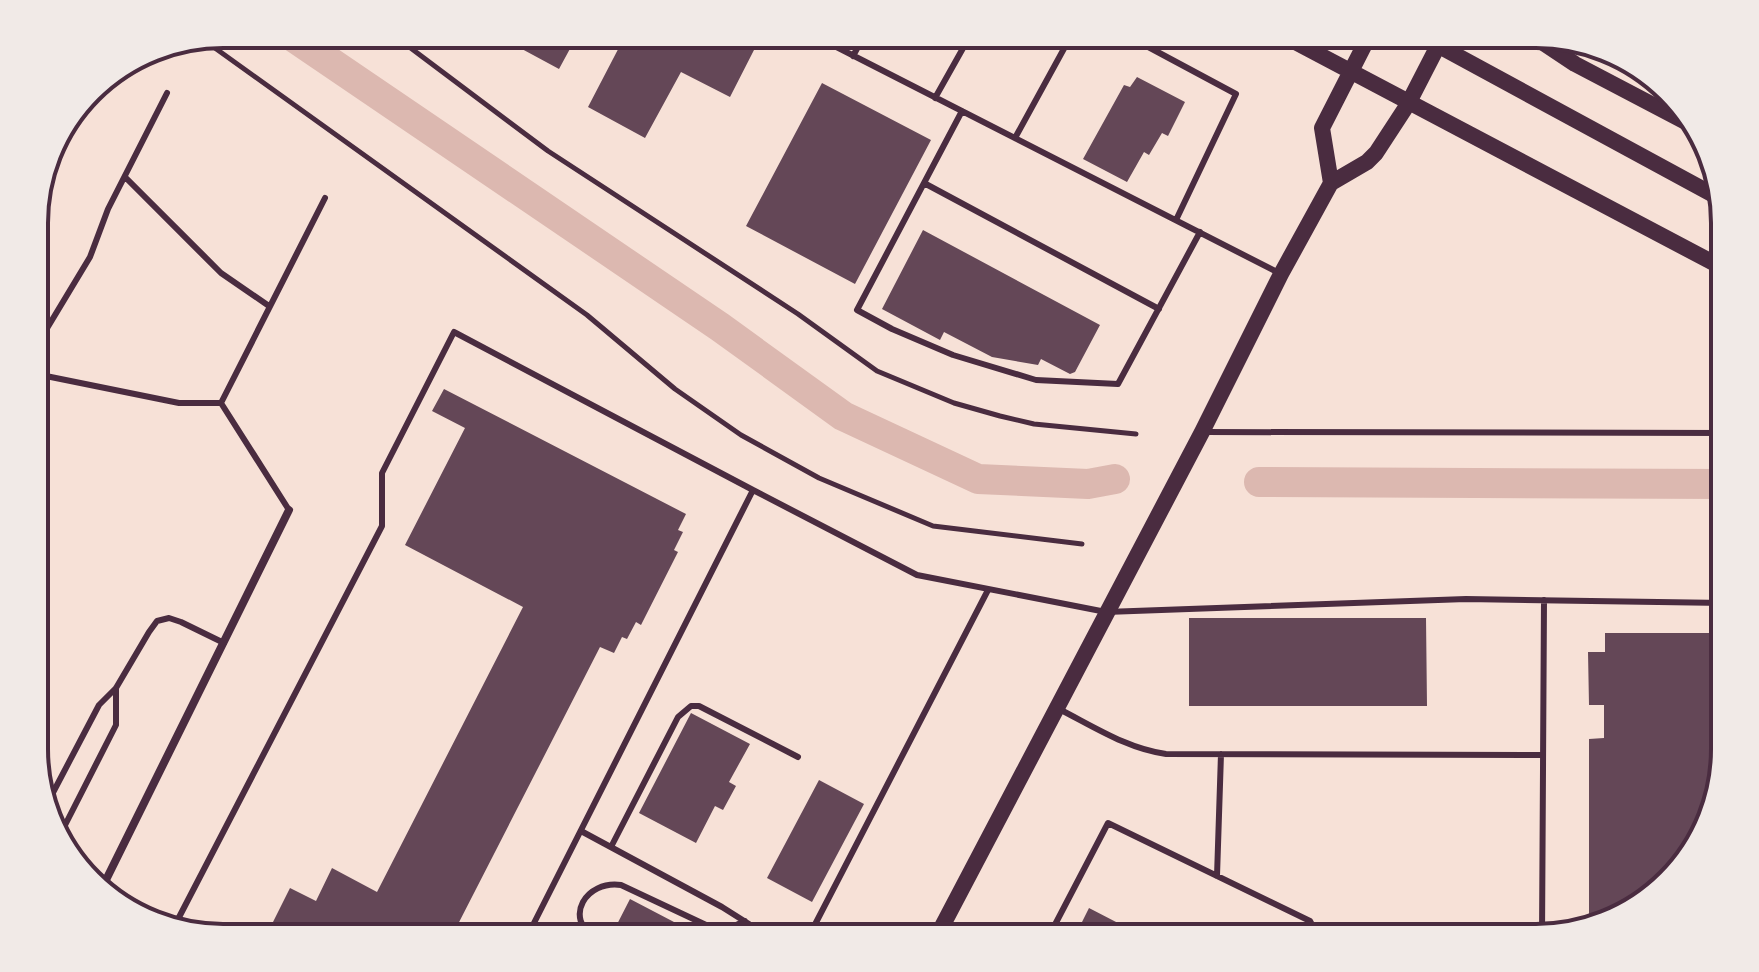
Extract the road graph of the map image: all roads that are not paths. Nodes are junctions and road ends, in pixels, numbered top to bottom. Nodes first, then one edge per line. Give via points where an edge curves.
1 (838, 48) edge
2 (857, 48) edge
3 (963, 48) edge
4 (1064, 48) edge
5 (1150, 48) edge
6 (1306, 48) edge
7 (1363, 48) edge
8 (1437, 48) edge
9 (1455, 48) edge
10 (1552, 49) edge
11 (853, 56) junction
12 (1351, 72) junction
13 (167, 93) dead end
14 (935, 98) junction
15 (1408, 104) junction
16 (962, 111) junction
17 (1674, 116) edge
18 (1015, 138) junction
19 (125, 177) junction
20 (924, 183) junction
21 (1331, 183) junction
22 (1708, 192) edge
23 (325, 198) dead end
24 (1176, 220) junction
25 (1200, 232) junction
26 (1711, 262) edge
27 (1281, 274) junction
28 (269, 306) junction
29 (1159, 309) junction
30 (48, 327) edge
31 (48, 376) edge
32 (221, 403) junction
33 (1202, 432) junction
34 (1711, 433) edge
35 (753, 490) junction
36 (289, 510) joint
37 (988, 590) junction
38 (1544, 600) junction
39 (1711, 603) edge
40 (1106, 612) junction
41 (224, 643) junction
42 (116, 688) junction
43 (1057, 708) junction
44 (1221, 754) junction
45 (1543, 755) junction
46 (798, 757) dead end
47 (53, 791) edge
48 (65, 825) edge
49 (581, 831) junction
50 (611, 847) junction
51 (1217, 876) junction
52 (106, 879) edge
53 (179, 918) edge
54 (745, 921) junction
55 (534, 924) edge
56 (581, 924) edge
57 (704, 924) edge
58 (738, 924) edge
59 (750, 924) edge
60 (815, 924) edge
61 (943, 924) edge
62 (1055, 924) edge
63 (1312, 924) edge
64 (1542, 924) edge

1 - 11 lane
2 - 11 lane
3 - 14 lane
4 - 18 lane
5 - 24 lane via 1236,94
6 - 12 main road
7 - 12 main road
8 - 15 main road
9 - 22 main road
10 - 17 main road
11 - 14 lane
12 - 15 main road
12 - 21 main road via 1322,128
13 - 19 lane
14 - 16 lane
15 - 21 main road via 1376,153
15 - 26 main road
16 - 18 lane
16 - 20 lane
18 - 24 lane
19 - 28 lane via 221,273
19 - 30 lane via 90,257
20 - 29 lane
20 - 29 lane via 857,310 892,329 953,355 1036,380 1118,384
21 - 27 main road
23 - 28 lane
24 - 25 lane
25 - 27 lane
25 - 29 lane
27 - 33 main road
28 - 32 lane
31 - 32 lane via 179,403
32 - 36 lane
33 - 34 lane
33 - 40 main road
35 - 37 lane via 917,575
35 - 49 lane
35 - 53 lane via 454,332 382,473 382,526
36 - 41 street
37 - 40 lane
37 - 60 lane
38 - 39 lane
38 - 40 lane
38 - 45 lane
40 - 43 main road
41 - 42 lane via 169,618 157,621
41 - 52 street
42 - 47 lane via 99,705
42 - 48 lane via 116,725
43 - 44 lane via 1148,752
43 - 61 main road
44 - 45 lane
44 - 51 lane
45 - 64 lane
46 - 50 lane via 691,706 678,717
49 - 50 lane
49 - 55 lane
50 - 54 lane
51 - 62 lane via 1108,823
51 - 63 lane
54 - 58 lane
54 - 59 lane
56 - 57 lane via 580,909 594,888 607,883

